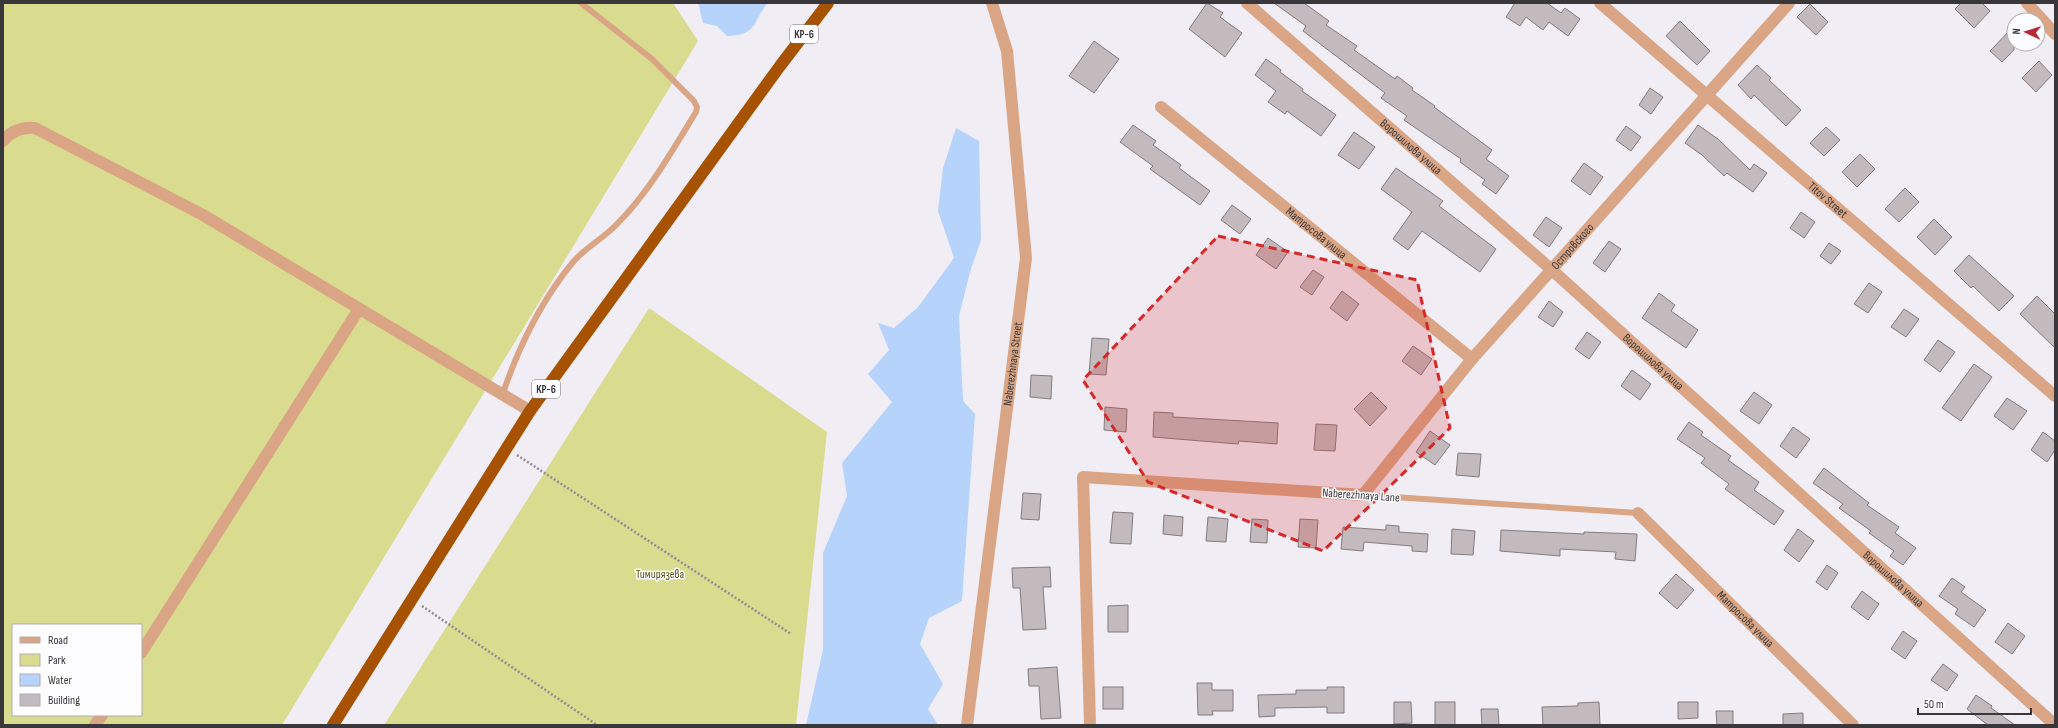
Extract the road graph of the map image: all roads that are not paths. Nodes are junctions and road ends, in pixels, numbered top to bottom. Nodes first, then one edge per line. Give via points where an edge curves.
1 (581, 3) edge
2 (828, 3) edge
3 (992, 3) edge
4 (1248, 3) edge
5 (1600, 3) edge
6 (1789, 3) edge
7 (2027, 3) edge
8 (2055, 34) edge
9 (1706, 96) junction
10 (1161, 107) dead end
11 (3, 141) edge
12 (1552, 270) junction
13 (360, 309) junction
14 (1472, 359) junction
15 (503, 393) junction
16 (2055, 396) edge
17 (530, 411) junction
18 (1363, 495) junction
19 (1638, 513) joint
20 (142, 651) edge
21 (101, 716) edge
22 (95, 725) edge
23 (332, 725) edge
24 (967, 725) edge
25 (1090, 725) edge
26 (1853, 725) edge
27 (2055, 725) edge

1 - 15 lane via 652,59 694,101 696,112 656,176 617,224 574,261 537,313 515,359
2 - 17 highway, KP-6
3 - 24 street, Naberezhnaya Street via 1007,51 1026,258
4 - 12 street, Ворошилова улица
5 - 9 street, Titov Street
6 - 9 street, Островского
7 - 8 street
9 - 12 street, Островского
9 - 16 street, Titov Street
10 - 14 street, Матросова улица
11 - 13 street via 8,134 26,127 35,128 203,215
12 - 14 street, Островского
12 - 27 street, Ворошилова улица
13 - 15 street
13 - 20 street
14 - 18 street, Островского
15 - 17 street
17 - 23 highway, KP-6
18 - 19 lane, Naberezhnaya Lane
18 - 25 street, Naberezhnaya Lane via 1083,477
19 - 26 street, Матросова улица
21 - 22 street

